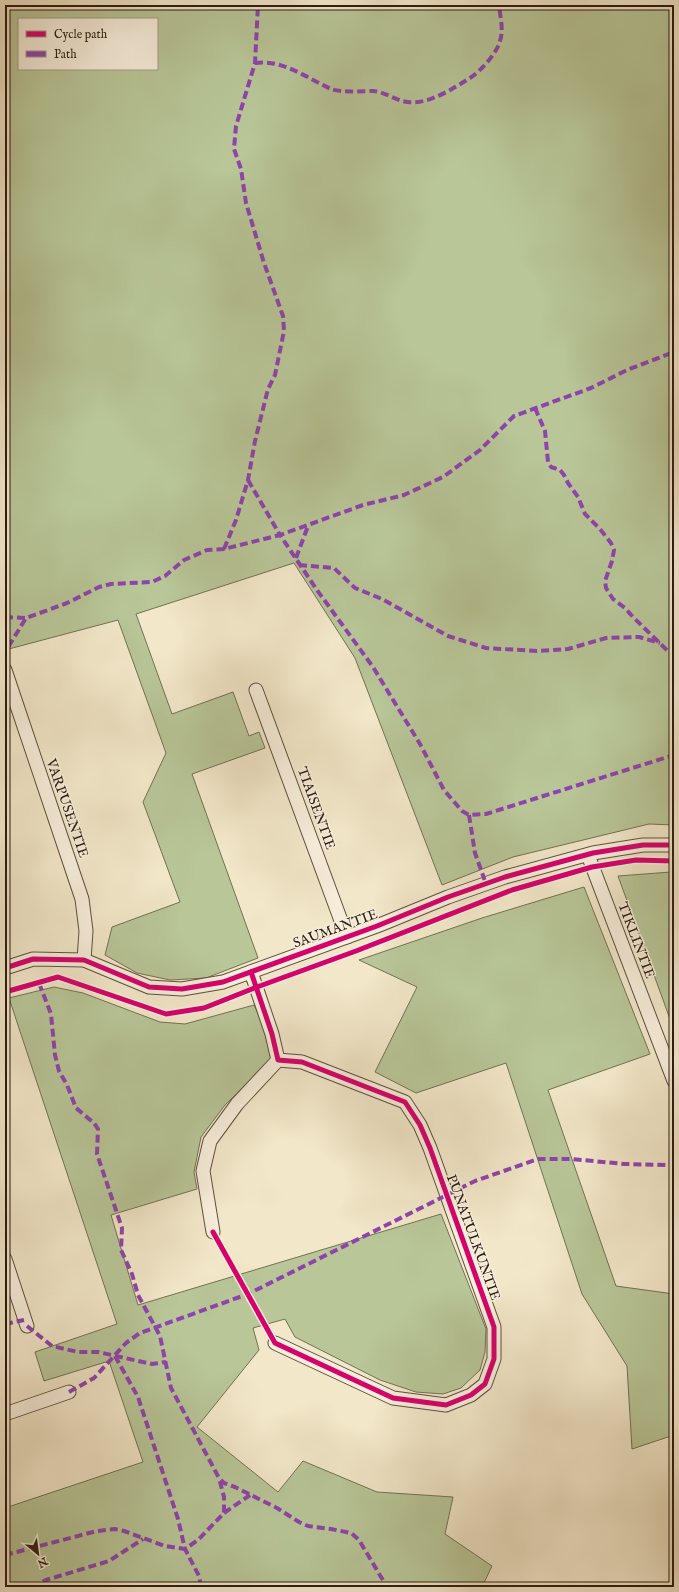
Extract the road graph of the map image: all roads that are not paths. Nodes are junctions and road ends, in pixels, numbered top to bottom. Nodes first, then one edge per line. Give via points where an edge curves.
1 (5, 670) edge
2 (256, 690) dead end
3 (674, 845) edge
4 (588, 855) junction
5 (347, 937) junction
6 (84, 960) junction
7 (5, 968) edge
8 (250, 972) junction
9 (278, 1060) junction
10 (671, 1062) edge
11 (674, 1081) edge
12 (213, 1232) dead end
13 (5, 1259) edge
14 (27, 1326) dead end
15 (276, 1343) dead end
16 (69, 1392) dead end
17 (5, 1414) edge

1 - 6 street, VARPUSENTIE via 82,899 86,931
2 - 5 street, TIAISENTIE
3 - 4 street, SAUMANTIE via 643,845
4 - 5 street, SAUMANTIE via 498,879
4 - 10 street, TIKLINTIE
5 - 8 street, SAUMANTIE
6 - 7 street, SAUMANTIE via 33,959
6 - 8 street, SAUMANTIE via 149,987 182,989 223,982
8 - 9 street via 272,1034
9 - 12 street via 237,1104 210,1141 203,1171
9 - 15 street, PUNATULKUNTIE via 302,1062 405,1102 420,1125 430,1148 494,1327 494,1359 485,1384 471,1395 446,1405 393,1398
10 - 11 street, TIKLINTIE
13 - 14 street
16 - 17 street

